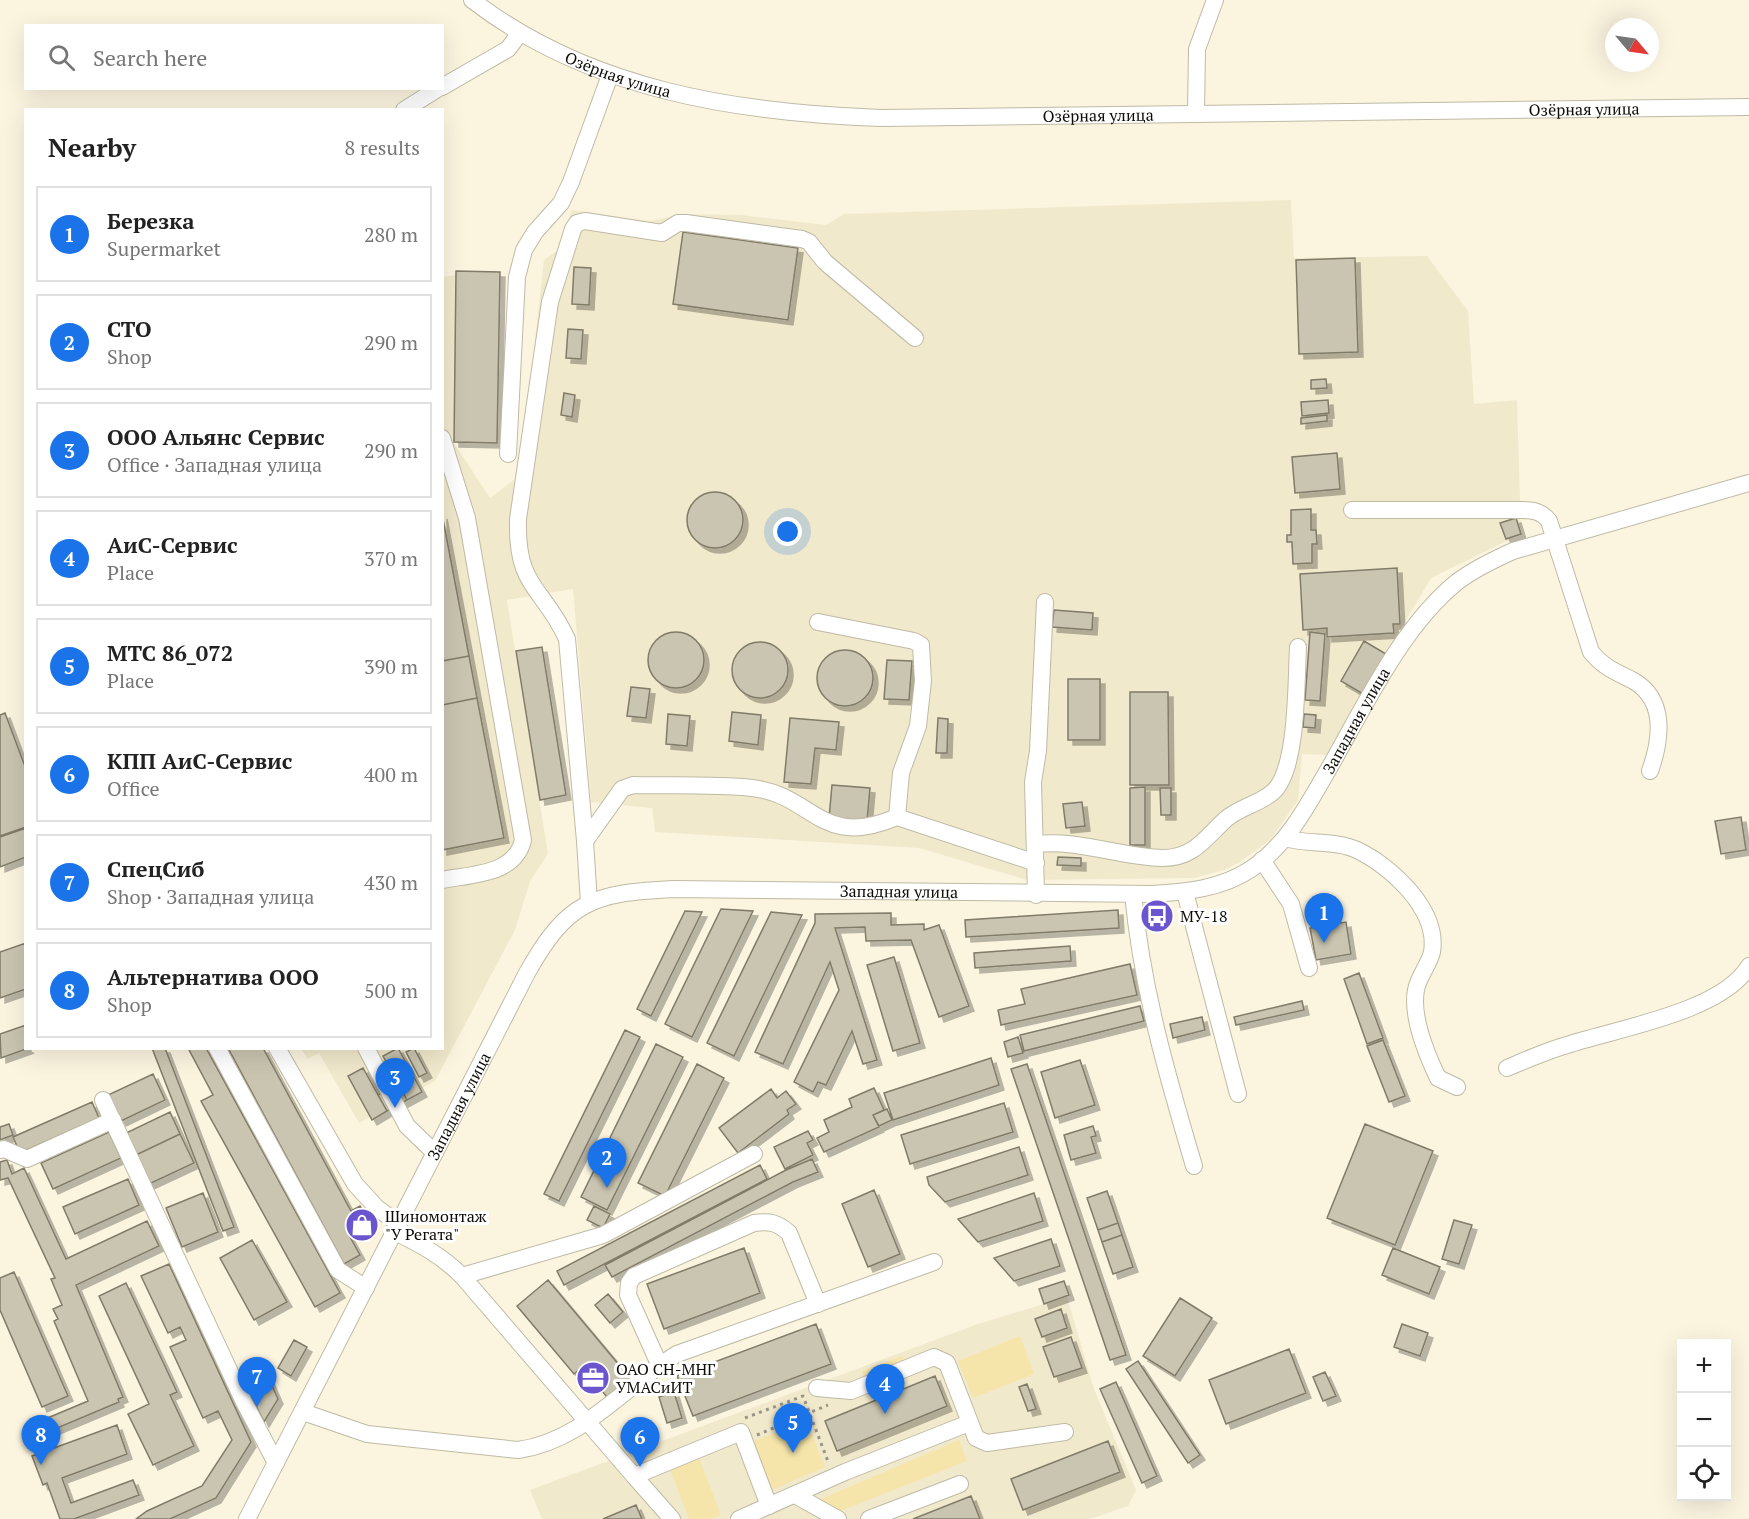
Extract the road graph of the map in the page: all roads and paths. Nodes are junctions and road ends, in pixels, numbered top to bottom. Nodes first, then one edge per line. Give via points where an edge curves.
1 (472, 0) edge
2 (1215, 0) edge
3 (520, 33) junction
4 (610, 75) junction
5 (444, 86) edge
6 (438, 90) edge
7 (1749, 107) edge
8 (407, 108) edge
9 (1196, 113) junction
10 (915, 338) dead end
11 (444, 444) edge
12 (508, 454) dead end
13 (1749, 483) edge
14 (1352, 510) dead end
15 (1554, 538) junction
16 (1045, 602) dead end
17 (818, 622) dead end
18 (1298, 647) dead end
19 (1650, 771) dead end
20 (897, 817) junction
21 (1285, 838) junction
22 (585, 842) junction
23 (1036, 844) junction
24 (1262, 860) junction
25 (1036, 863) junction
26 (444, 880) edge
27 (1185, 892) junction
28 (1133, 894) junction
29 (1036, 895) junction
30 (589, 903) junction
31 (1749, 966) edge
32 (1309, 968) dead end
33 (218, 1050) edge
34 (278, 1050) edge
35 (367, 1050) edge
36 (1506, 1068) dead end
37 (1457, 1087) dead end
38 (1238, 1094) dead end
39 (104, 1100) dead end
40 (112, 1120) junction
41 (0, 1150) edge
42 (435, 1153) junction
43 (754, 1154) dead end
44 (1194, 1166) dead end
45 (397, 1228) junction
46 (934, 1262) dead end
47 (462, 1276) junction
48 (366, 1288) junction
49 (818, 1304) junction
50 (659, 1364) junction
51 (817, 1388) dead end
52 (831, 1404) dead end
53 (303, 1412) junction
54 (809, 1413) junction
55 (586, 1423) junction
56 (969, 1423) junction
57 (1065, 1432) dead end
58 (742, 1436) junction
59 (276, 1463) junction
60 (634, 1476) junction
61 (834, 1477) junction
62 (960, 1484) dead end
63 (795, 1495) junction
64 (769, 1506) junction
65 (247, 1519) edge
66 (672, 1519) edge
67 (739, 1519) edge
68 (838, 1519) edge
69 (869, 1519) edge

1 - 3 street, Озёрная улица
2 - 9 street via 1197,49
3 - 4 street, Озёрная улица
3 - 5 street via 508,49
4 - 9 street, Озёрная улица via 694,98 788,113 881,118
4 - 12 street via 561,203 524,250 517,277
6 - 8 street
7 - 9 street, Озёрная улица
10 - 22 street via 802,239 686,223 678,223 662,233 585,221 573,229 550,302 517,541 524,574 567,639
11 - 26 street via 467,518 523,840 521,850 506,866
13 - 15 street, Западная улица
14 - 15 street via 1534,510 1549,521
15 - 19 street via 1591,652 1611,671 1641,686 1654,704 1660,727
15 - 21 street, Западная улица via 1482,565 1439,599 1397,654
16 - 23 street via 1033,782
17 - 20 street via 921,645 923,681 918,726 900,773
18 - 23 street via 1289,765 1273,792 1228,818 1186,855 1162,858
20 - 22 street via 868,828 833,825 759,789 633,785 622,789
20 - 25 street
21 - 24 street, Западная улица
21 - 37 street via 1356,849 1410,889 1431,930 1432,951 1416,989 1420,1031 1438,1078
22 - 30 street
23 - 25 street
24 - 27 street, Западная улица via 1224,882
24 - 32 street via 1291,904
25 - 29 street
27 - 28 street, Западная улица
27 - 38 street
28 - 29 street, Западная улица
28 - 44 street via 1142,969 1156,1035
29 - 30 street, Западная улица via 673,889 636,891
30 - 42 street, Западная улица via 566,917 537,954
31 - 36 street via 1713,997 1671,1015 1567,1045
33 - 48 street via 338,1270
34 - 45 street via 355,1184
35 - 42 street via 407,1126
39 - 40 street
40 - 41 street via 27,1159
40 - 59 street
42 - 45 street, Западная улица
43 - 47 street via 603,1235
45 - 47 street
45 - 48 street, Западная улица
46 - 49 street
47 - 55 street
48 - 53 street, Западная улица
49 - 50 street via 677,1354
49 - 50 street via 789,1233 769,1221 754,1223 634,1276 629,1283 628,1294
50 - 55 street
51 - 56 street via 851,1391 934,1357 943,1359
52 - 54 path
53 - 55 street via 367,1434 518,1450 558,1440
53 - 59 street, Западная улица
54 - 58 path
54 - 58 path via 803,1396 738,1421
54 - 61 path
55 - 60 street
56 - 57 street via 976,1438 987,1443
56 - 61 street
58 - 60 street
58 - 64 street
59 - 65 street, Западная улица
60 - 66 street
61 - 63 street
62 - 69 street
63 - 64 street
63 - 68 street
64 - 67 street

